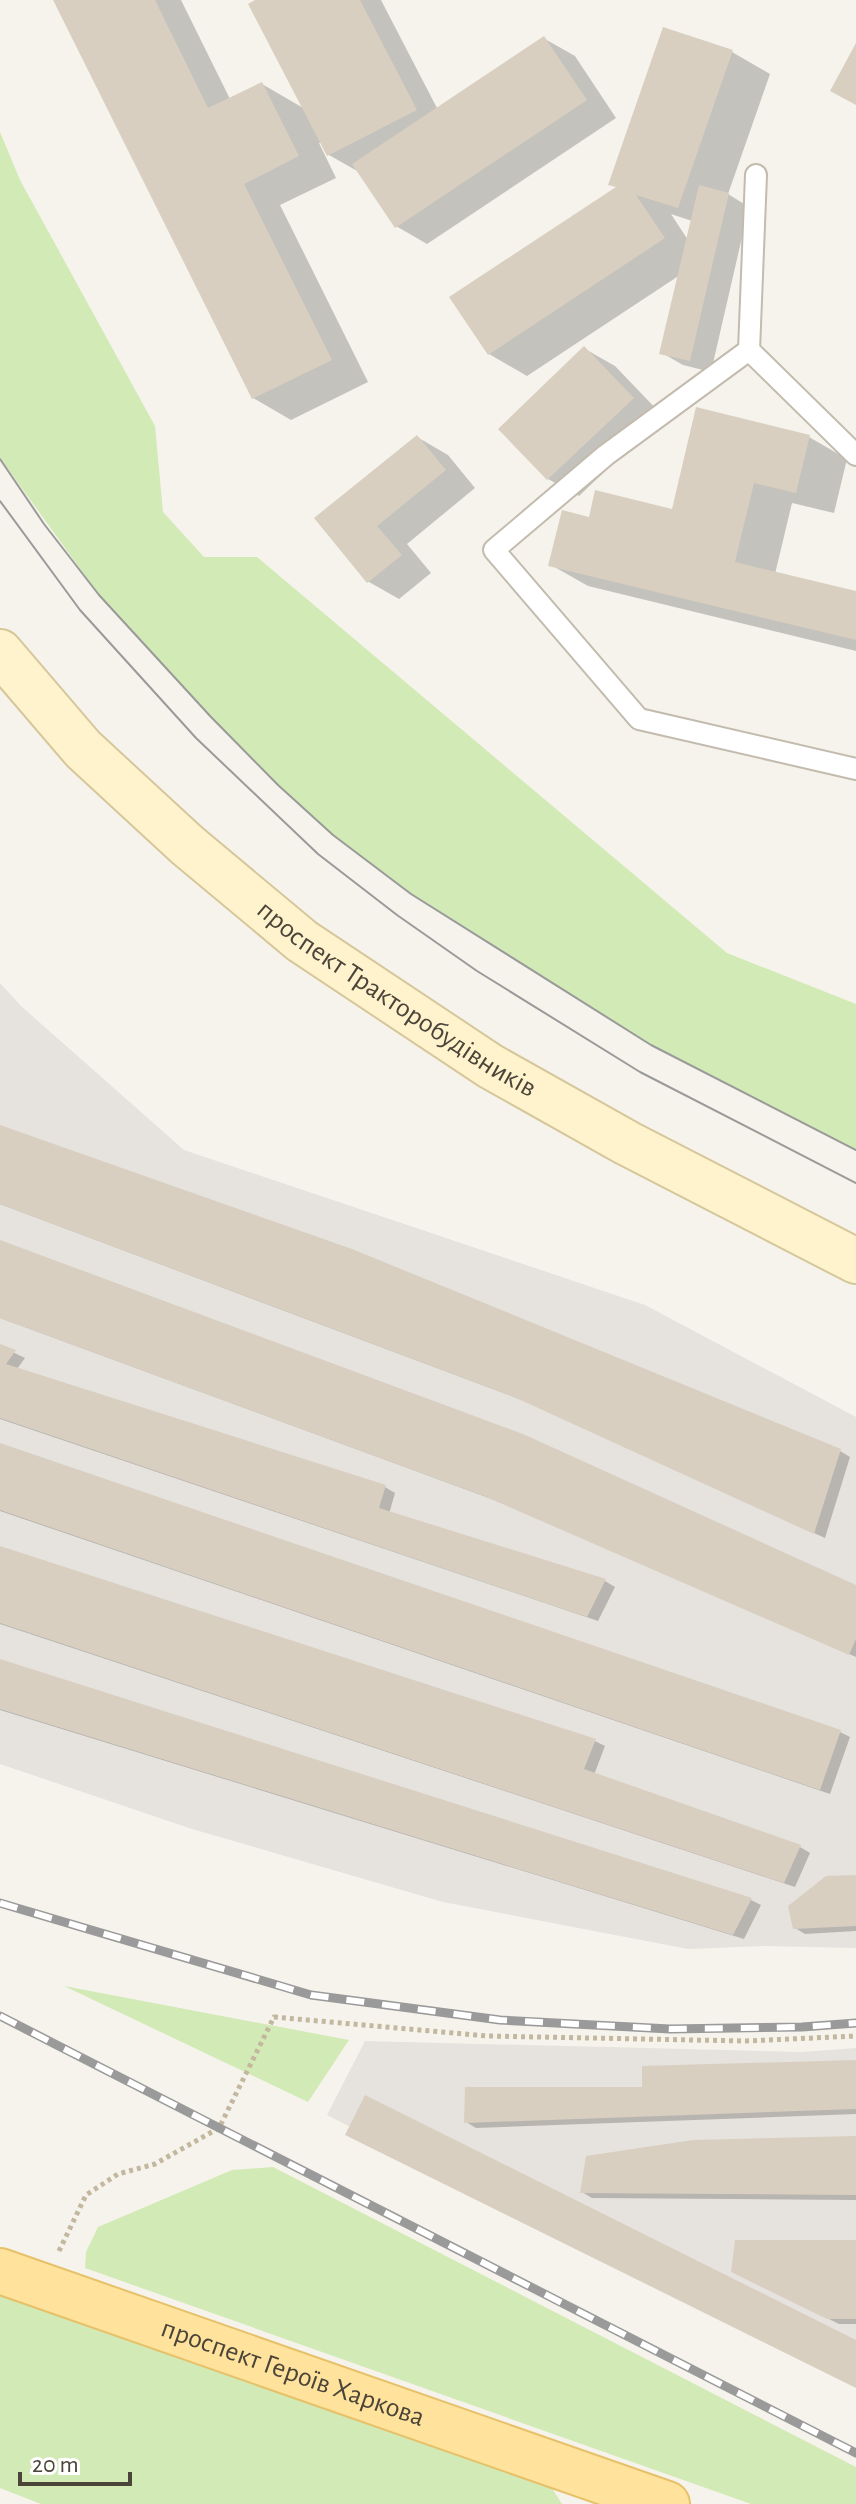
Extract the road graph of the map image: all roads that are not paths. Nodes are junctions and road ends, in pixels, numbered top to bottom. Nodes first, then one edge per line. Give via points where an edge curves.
1 (756, 175) dead end
2 (749, 350) junction
3 (856, 455) edge
4 (0, 652) edge
5 (856, 769) edge
6 (856, 1261) edge
7 (0, 2271) edge
8 (597, 2494) edge
9 (667, 2504) edge

1 - 2 lane
2 - 3 lane
2 - 5 lane via 606,455 494,550 639,719
4 - 6 main road, проспект Тракторобудівників via 83,749 302,941 490,1066
7 - 8 main road, проспект Героїв Харкова
8 - 9 main road, проспект Героїв Харкова

